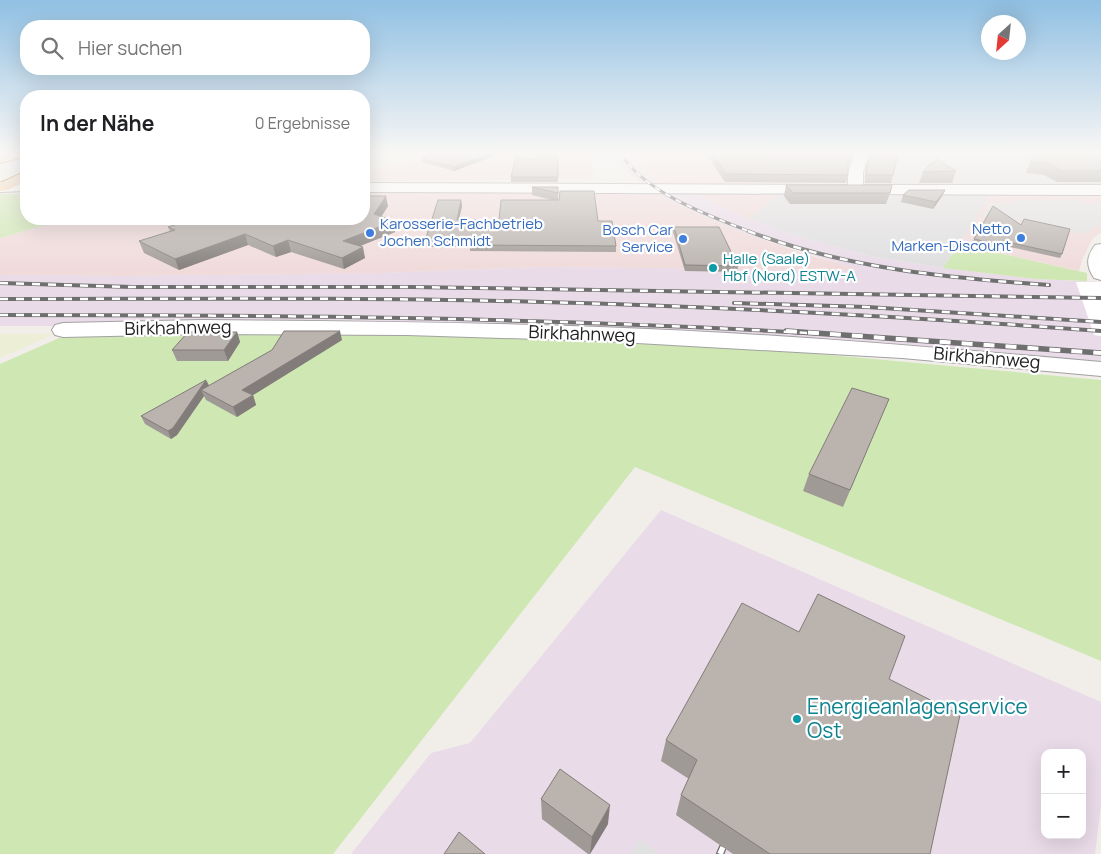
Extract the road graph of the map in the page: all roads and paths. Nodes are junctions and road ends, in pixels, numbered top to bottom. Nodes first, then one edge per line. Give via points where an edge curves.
1 (1101, 248) edge
2 (1101, 274) edge
3 (63, 330) dead end
4 (1101, 369) edge

1 - 2 street via 1097,254
3 - 4 street, Birkhahnweg via 407,328 582,334 902,351

